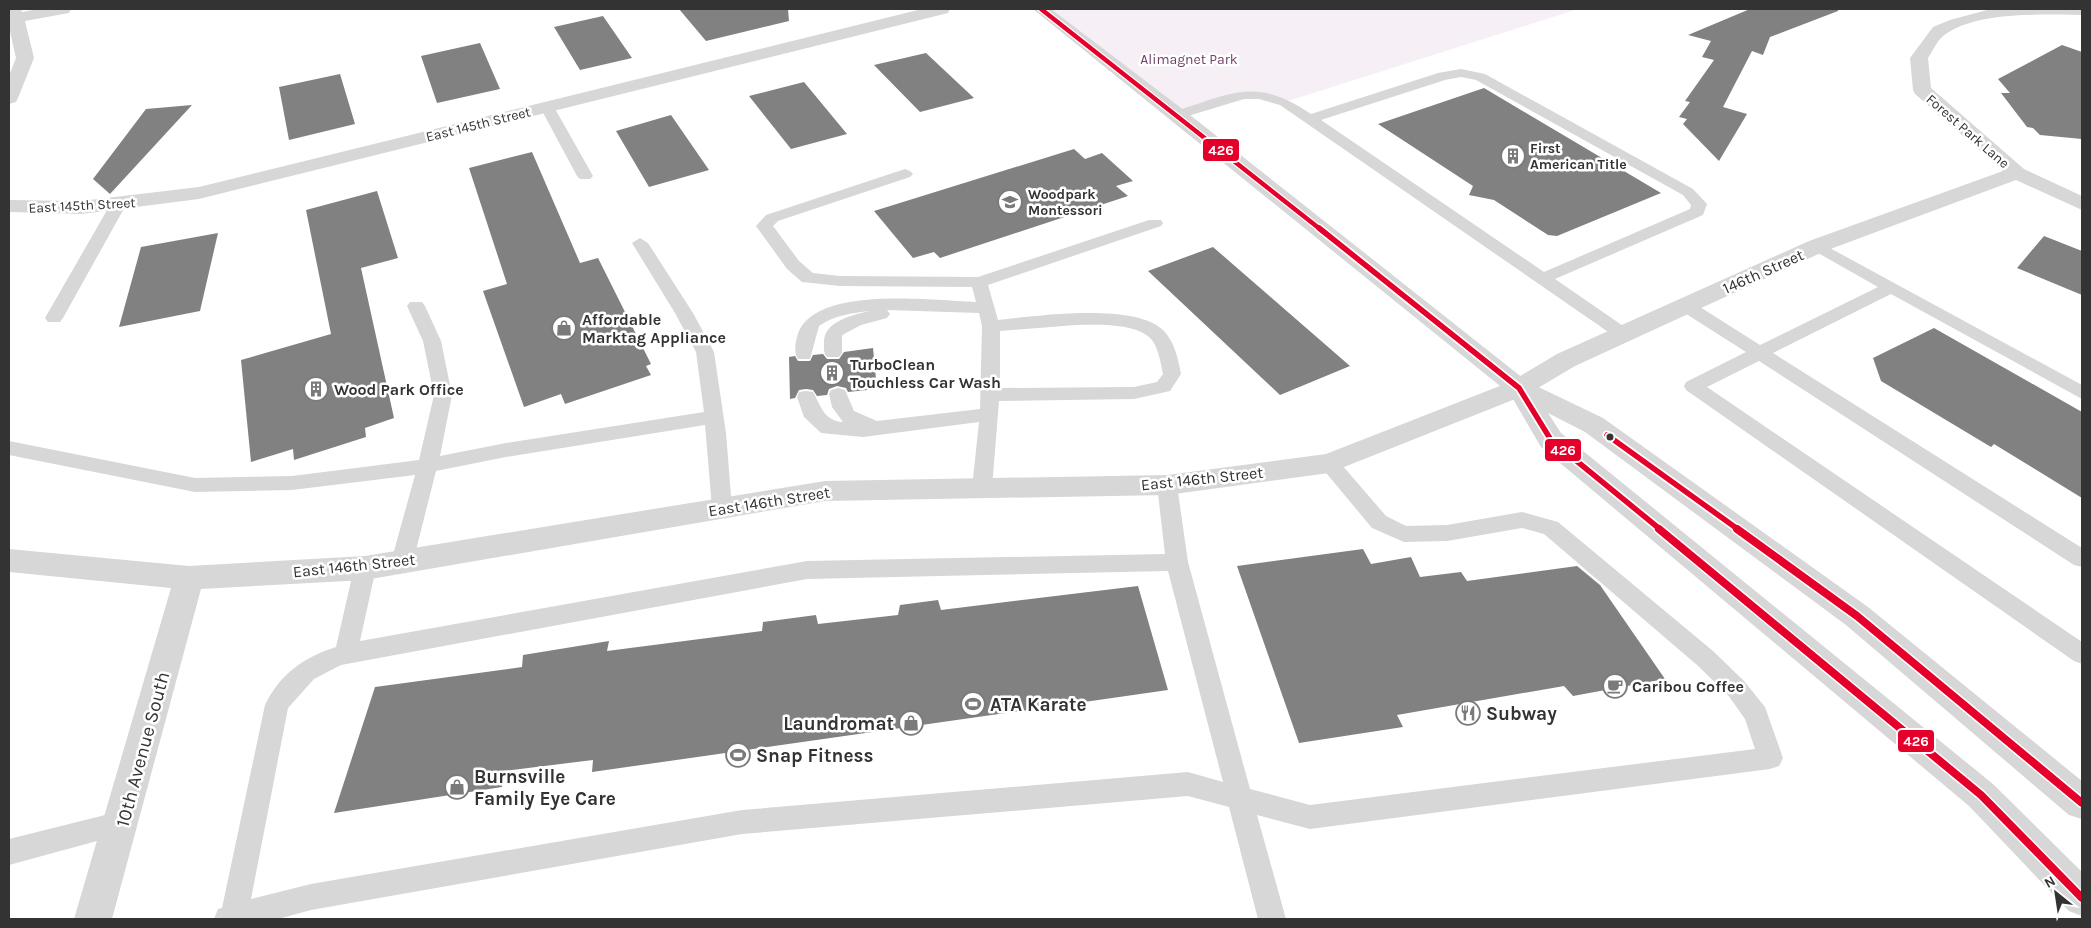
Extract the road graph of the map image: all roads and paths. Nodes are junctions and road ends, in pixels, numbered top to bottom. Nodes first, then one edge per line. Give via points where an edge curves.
1 (63, 9) edge
2 (942, 9) edge
3 (1041, 9) edge
4 (2082, 10) edge
5 (15, 13) edge
6 (9, 98) edge
7 (547, 107) junction
8 (1178, 115) junction
9 (1309, 119) junction
10 (2016, 173) junction
11 (906, 174) dead end
12 (585, 176) dead end
13 (2082, 204) edge
14 (118, 205) junction
15 (9, 206) edge
16 (1155, 223) dead end
17 (640, 243) dead end
18 (1817, 246) junction
19 (1544, 278) junction
20 (979, 282) junction
21 (1891, 287) junction
22 (416, 306) dead end
23 (1686, 306) junction
24 (923, 307) junction
25 (988, 317) junction
26 (54, 318) dead end
27 (1623, 334) junction
28 (1760, 352) junction
29 (834, 353) dead end
30 (804, 355) dead end
31 (1519, 388) junction
32 (2082, 393) edge
33 (838, 394) dead end
34 (806, 397) dead end
35 (989, 405) junction
36 (713, 417) junction
37 (878, 428) junction
38 (9, 448) edge
39 (1329, 463) junction
40 (428, 466) junction
41 (1167, 485) junction
42 (982, 488) junction
43 (722, 508) junction
44 (2082, 559) edge
45 (9, 560) edge
46 (402, 562) junction
47 (1177, 562) junction
48 (365, 568) junction
49 (189, 578) junction
50 (346, 653) junction
51 (2082, 654) edge
52 (1241, 798) junction
53 (2082, 803) edge
54 (122, 824) junction
55 (9, 852) edge
56 (2082, 898) edge
57 (93, 919) edge
58 (231, 919) edge
59 (1272, 919) edge

1 - 5 street
2 - 7 street, East 145th Street
3 - 8 street
4 - 10 street, Forest Park Lane via 2022,10 1974,18 1938,32 1918,58 1922,90
5 - 6 street via 25,58
7 - 12 lane
7 - 14 street, East 145th Street via 199,193
8 - 9 lane via 1243,95 1259,95 1285,102
8 - 31 street
9 - 19 lane
9 - 19 lane via 1443,76 1461,73 1480,77 1688,192 1699,204 1697,212
10 - 13 street, Forest Park Lane
10 - 18 street, 146th Street
11 - 20 lane via 772,218 764,226 793,265 808,278
14 - 15 street, East 145th Street via 41,210
14 - 26 lane
16 - 20 lane
17 - 36 lane via 705,352
18 - 21 lane
18 - 23 street, 146th Street
19 - 27 lane
20 - 25 lane
21 - 28 lane
21 - 32 lane
22 - 40 lane via 432,341 443,395
23 - 27 street, 146th Street
23 - 28 lane
24 - 25 lane
24 - 29 lane via 862,318 847,324 832,335
24 - 30 lane via 848,307 820,315 807,331
25 - 35 lane
25 - 35 lane via 1092,319 1140,325 1156,333 1168,352 1172,374 1163,387 1134,393
27 - 31 street, 146th Street via 1566,360
28 - 44 lane
28 - 51 lane via 1693,386
31 - 39 street, East 146th Street
31 - 53 street via 1594,425 1857,616
31 - 56 street via 1551,440 1981,795
33 - 37 lane via 842,410 854,422
34 - 37 lane via 811,412 828,428
35 - 37 lane
35 - 42 lane
36 - 40 lane via 506,450
36 - 43 lane
38 - 40 lane via 195,485 292,483
39 - 41 street, East 146th Street
39 - 52 lane via 1379,522 1404,534 1447,533 1522,520 1551,528 1736,688 1756,714 1770,758 1310,817
40 - 46 lane
41 - 42 street, East 146th Street
41 - 47 lane
42 - 43 street, East 146th Street via 825,491
43 - 46 street, East 146th Street
45 - 49 street, East 146th Street
46 - 48 street, East 146th Street
47 - 50 lane via 807,570
47 - 52 lane
48 - 49 street, East 146th Street
48 - 50 lane
49 - 54 street, 10th Avenue South
50 - 58 lane via 320,661 296,678 276,705
52 - 58 lane via 1188,784 742,822 311,897
52 - 59 lane
54 - 55 lane
54 - 57 street, 10th Avenue South

